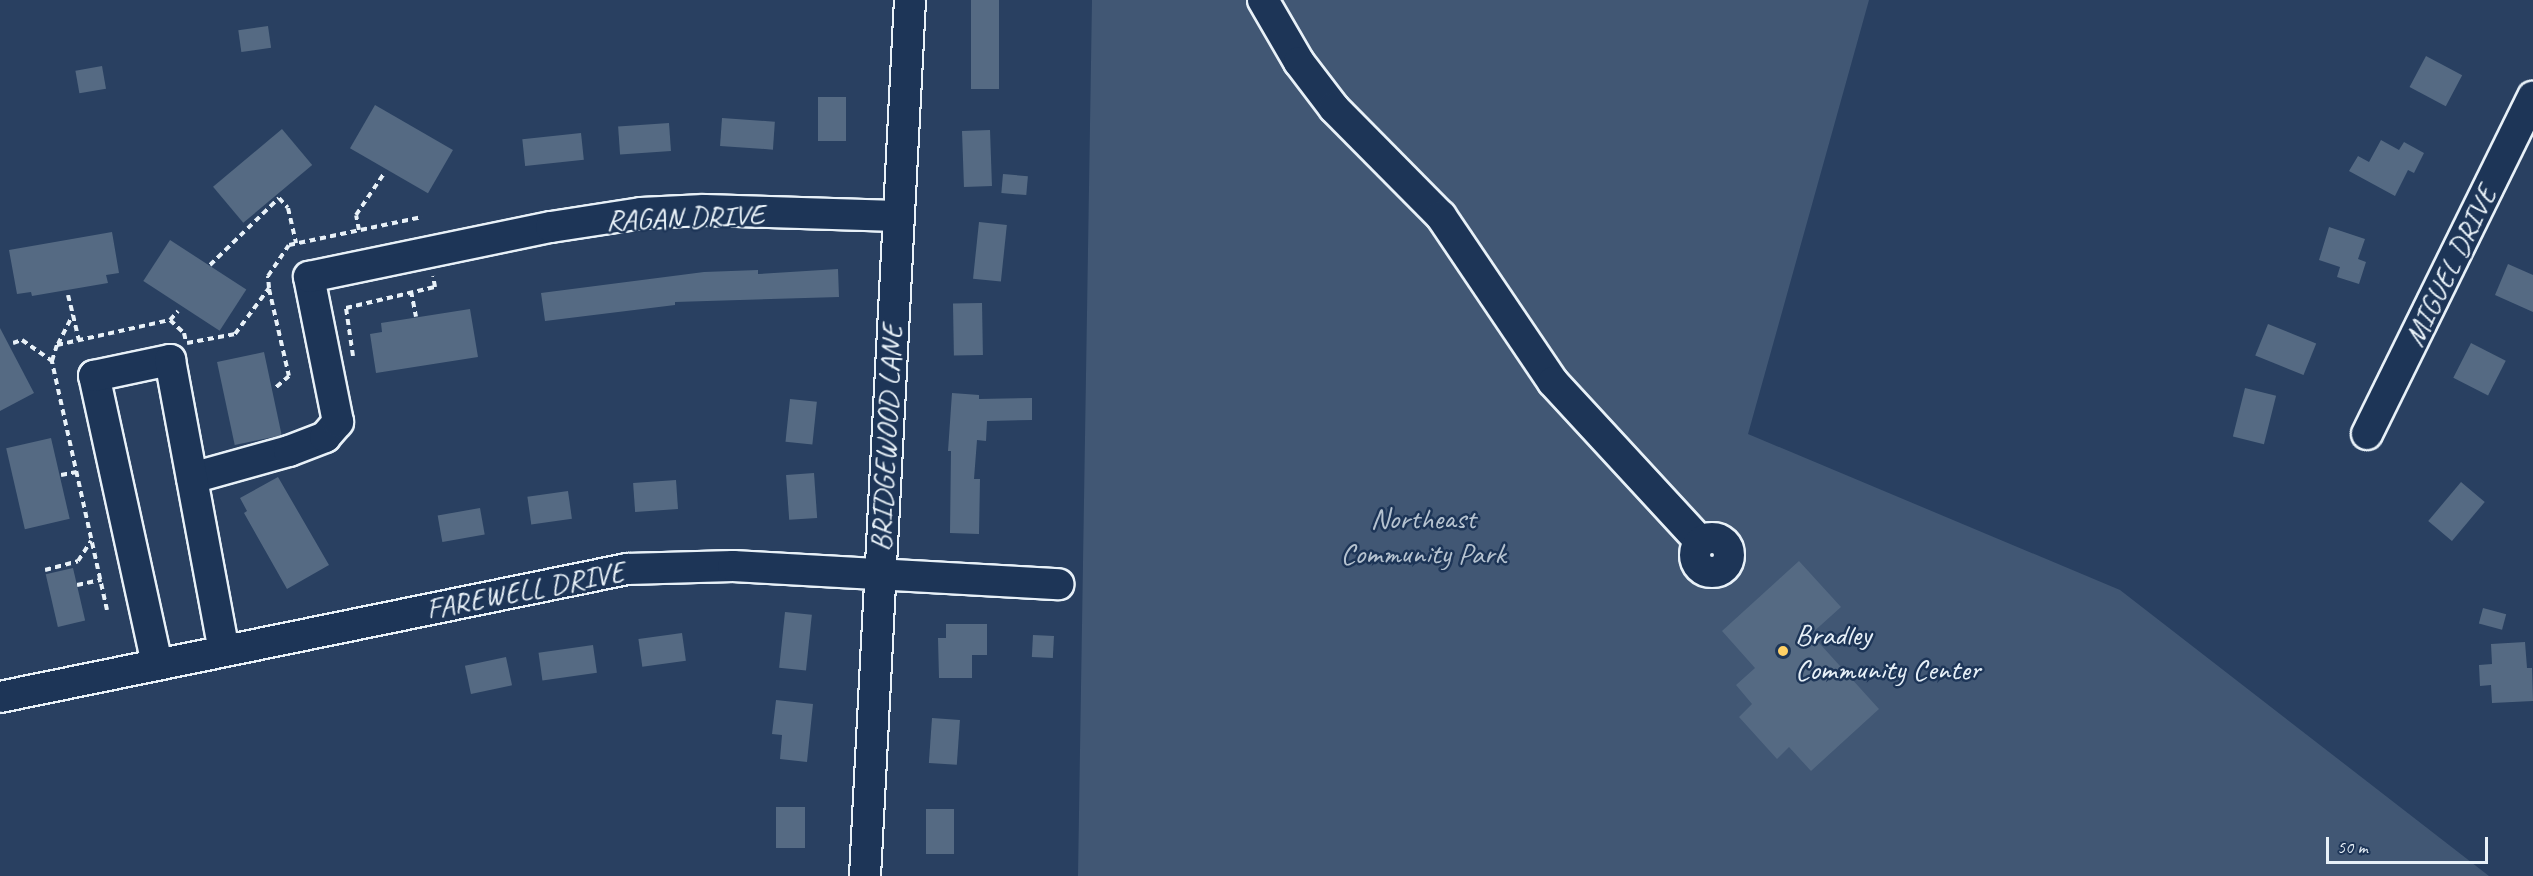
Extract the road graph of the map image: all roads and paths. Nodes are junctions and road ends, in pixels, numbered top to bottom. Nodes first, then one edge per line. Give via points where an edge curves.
1 (910, 0) edge
2 (1263, 0) edge
3 (2533, 97) edge
4 (386, 172) dead end
5 (898, 216) junction
6 (359, 230) dead end
7 (296, 243) dead end
8 (210, 265) dead end
9 (435, 287) dead end
10 (269, 288) dead end
11 (411, 291) junction
12 (68, 294) dead end
13 (178, 311) dead end
14 (73, 315) junction
15 (416, 317) dead end
16 (170, 320) junction
17 (79, 340) junction
18 (13, 343) dead end
19 (57, 345) junction
20 (189, 355) dead end
21 (353, 356) dead end
22 (52, 361) junction
23 (275, 388) dead end
24 (2367, 434) dead end
25 (77, 472) junction
26 (61, 475) dead end
27 (192, 478) junction
28 (92, 540) junction
29 (1699, 540) dead end
30 (45, 570) dead end
31 (879, 574) junction
32 (100, 580) junction
33 (1059, 584) dead end
34 (77, 585) dead end
35 (107, 610) dead end
36 (224, 651) junction
37 (157, 664) junction
38 (0, 697) edge
39 (865, 876) edge

1 - 5 street, BRIDGEWOOD LANE
2 - 29 street via 1299,62 1334,108 1442,216 1553,382
3 - 24 street, MIGUEL DRIVE
4 - 6 path via 356,215
5 - 27 street, RAGAN DRIVE via 704,210 641,213 309,277 338,422 325,437 289,451
5 - 31 street, BRIDGEWOOD LANE
7 - 8 path via 288,208 279,198
9 - 11 path
10 - 23 path via 289,376
11 - 15 path
11 - 21 path via 346,308
12 - 14 path
13 - 16 path
14 - 17 path
14 - 19 path
16 - 17 path
16 - 20 path via 184,333
17 - 19 path
18 - 22 path via 22,340
19 - 22 path
22 - 25 path
25 - 26 path
25 - 28 path
27 - 36 street
27 - 37 street via 170,360 94,376
28 - 30 path via 78,561
28 - 32 path
31 - 33 street, FAREWELL DRIVE
31 - 36 street, FAREWELL DRIVE via 733,566 627,569
31 - 39 street, BRIDGEWOOD LANE
32 - 34 path
32 - 35 path
36 - 37 street, FAREWELL DRIVE
37 - 38 street, FAREWELL DRIVE

